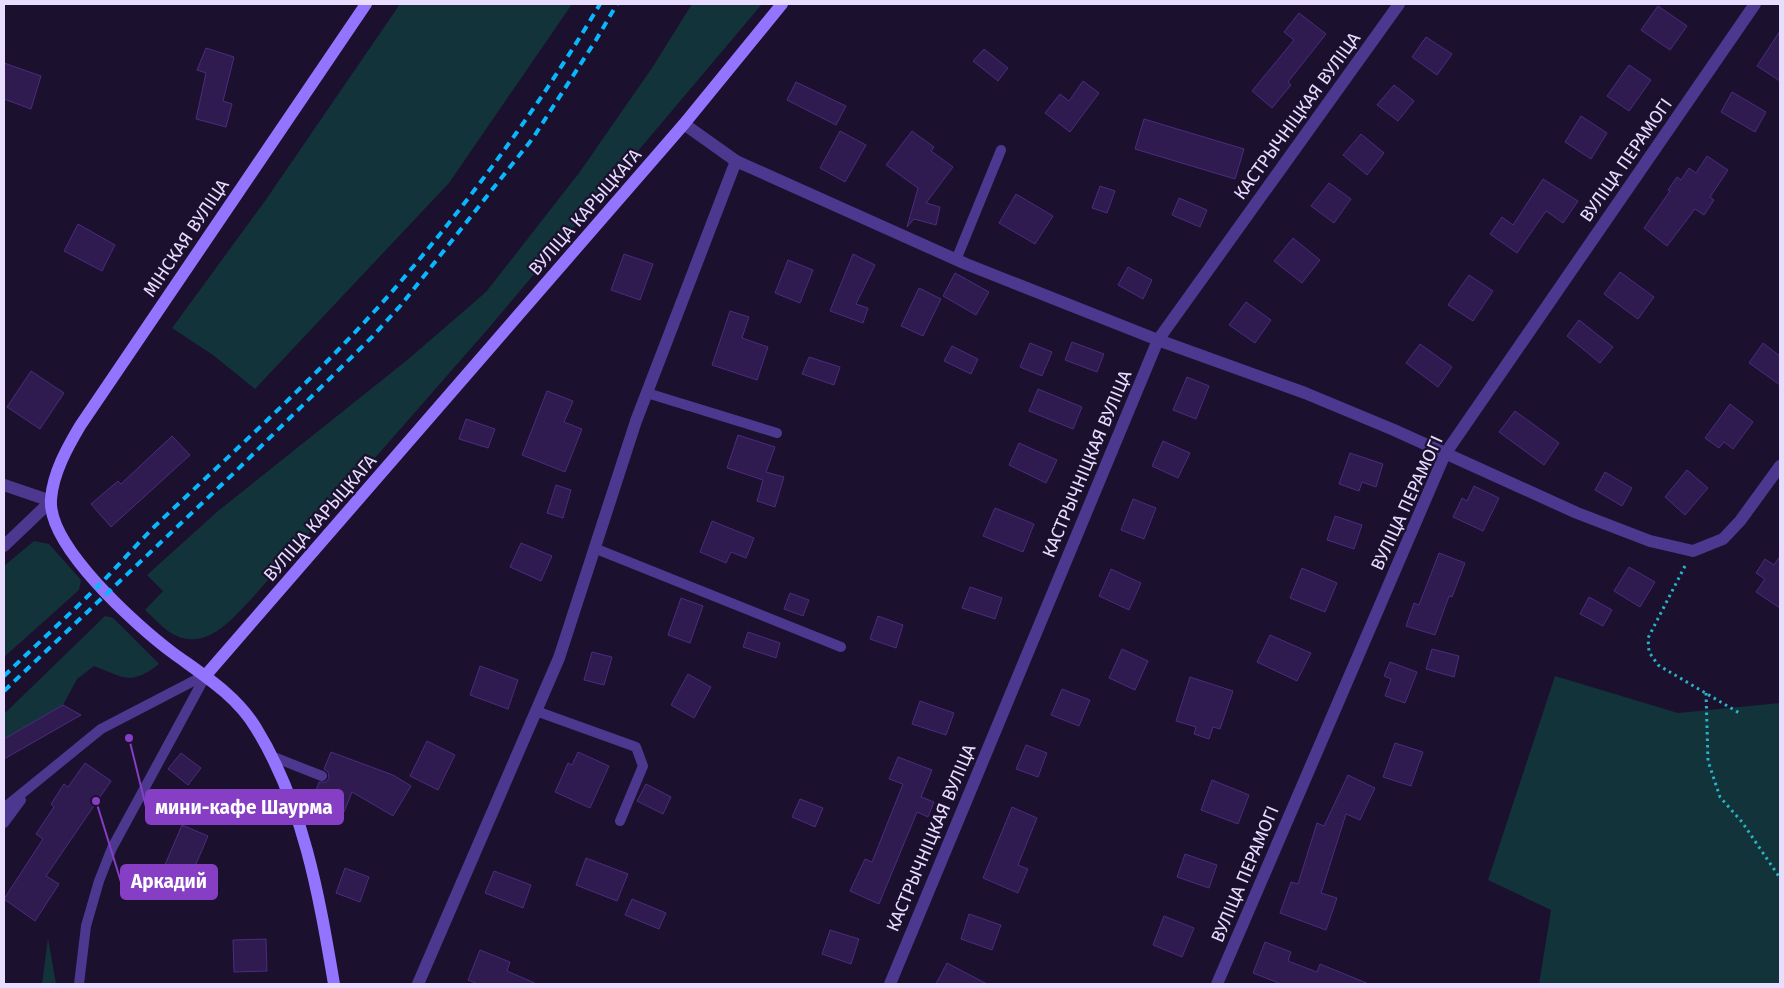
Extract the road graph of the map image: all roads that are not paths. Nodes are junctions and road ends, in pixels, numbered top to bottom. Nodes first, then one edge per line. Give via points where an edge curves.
1 (366, 4) edge
2 (782, 4) edge
3 (1399, 4) edge
4 (1756, 4) edge
5 (684, 124) junction
6 (1001, 150) dead end
7 (736, 161) junction
8 (956, 260) junction
9 (1158, 340) junction
10 (647, 393) junction
11 (777, 433) dead end
12 (1445, 454) junction
13 (1780, 466) edge
14 (4, 485) edge
15 (51, 501) junction
16 (4, 546) edge
17 (594, 548) junction
18 (841, 647) dead end
19 (206, 675) junction
20 (536, 710) junction
21 (271, 756) junction
22 (322, 776) dead end
23 (29, 788) junction
24 (4, 808) edge
25 (620, 821) dead end
26 (4, 823) edge
27 (79, 984) edge
28 (334, 984) edge
29 (418, 984) edge
30 (890, 984) edge
31 (1217, 984) edge

1 - 15 street, МІНСКАЯ ВУЛІЦА via 80,426 64,458
2 - 5 street, ВУЛІЦА КАРЫЦКАГА
3 - 9 street, КАСТРЫЧНІЦКАЯ ВУЛІЦА
4 - 12 street, ВУЛІЦА ПЕРАМОГІ
5 - 7 street
5 - 19 street, ВУЛІЦА КАРЫЦКАГА
6 - 8 lane
7 - 8 street
7 - 10 street
8 - 9 street
9 - 12 street via 1305,394
9 - 30 street, КАСТРЫЧНІЦКАЯ ВУЛІЦА
10 - 11 lane
10 - 17 street
12 - 13 street via 1640,538 1693,551 1723,539
12 - 31 street, ВУЛІЦА ПЕРАМОГІ
14 - 15 street
15 - 16 street
15 - 19 street via 53,518 63,541 99,586 151,635
17 - 18 lane
17 - 20 street via 559,658
19 - 21 street via 242,709
19 - 23 lane via 101,729
19 - 27 lane via 112,848 86,926
20 - 25 lane via 636,747 643,766
20 - 29 street
21 - 22 lane
21 - 28 street via 297,816 320,902
23 - 24 lane
23 - 26 lane

